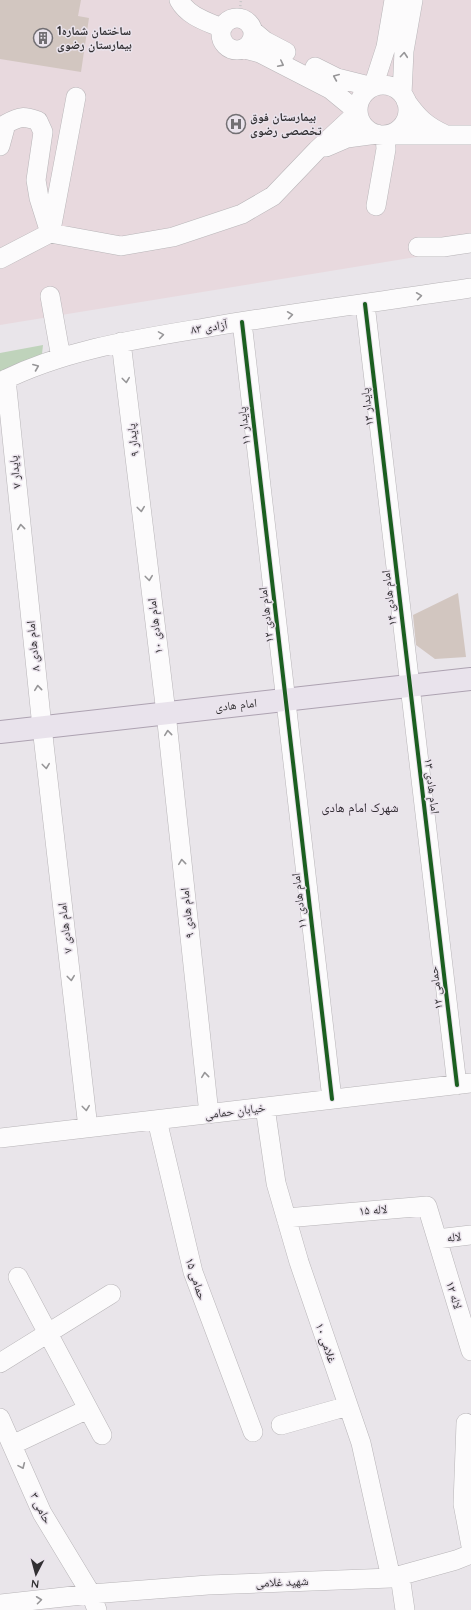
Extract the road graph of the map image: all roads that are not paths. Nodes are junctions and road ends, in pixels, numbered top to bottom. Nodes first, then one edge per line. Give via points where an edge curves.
1 (179, 0) edge
2 (394, 0) edge
3 (413, 0) edge
4 (240, 9) edge
5 (222, 28) junction
6 (253, 31) junction
7 (245, 49) junction
8 (373, 87) junction
9 (76, 97) dead end
10 (404, 97) junction
11 (358, 112) junction
12 (381, 134) junction
13 (447, 135) junction
14 (471, 136) edge
15 (0, 146) edge
16 (317, 150) junction
17 (376, 206) dead end
18 (50, 233) junction
19 (471, 243) edge
20 (418, 247) dead end
21 (0, 260) edge
22 (471, 288) edge
23 (50, 296) dead end
24 (365, 304) junction
25 (242, 322) junction
26 (121, 342) junction
27 (59, 351) junction
28 (3, 381) edge
29 (389, 508) joint
30 (266, 529) joint
31 (145, 539) joint
32 (25, 565) joint
33 (471, 678) edge
34 (409, 686) junction
35 (286, 700) junction
36 (166, 713) junction
37 (42, 727) junction
38 (0, 732) edge
39 (434, 889) joint
40 (464, 1084) edge
41 (332, 1099) junction
42 (265, 1107) junction
43 (209, 1114) junction
44 (157, 1120) junction
45 (88, 1128) junction
46 (0, 1138) edge
47 (286, 1218) junction
48 (471, 1235) edge
49 (437, 1239) junction
50 (18, 1278) dead end
51 (111, 1294) dead end
52 (47, 1333) junction
53 (471, 1352) edge
54 (0, 1363) edge
55 (348, 1406) junction
56 (88, 1409) junction
57 (0, 1418) edge
58 (466, 1423) dead end
59 (281, 1425) dead end
60 (253, 1432) dead end
61 (102, 1435) dead end
62 (12, 1445) junction
63 (471, 1546) edge
64 (471, 1554) edge
65 (396, 1577) junction
66 (94, 1602) edge
67 (0, 1604) edge
68 (405, 1610) edge

1 - 5 street via 183,7 198,18
2 - 8 street via 386,47
10 -> 3 street via 404,51
4 - 5 street
4 - 6 street
5 - 7 street via 221,38 226,46 235,51
6 - 7 street via 252,41
8 -> 6 street via 337,78 265,41
7 -> 11 street via 260,53 330,89
8 - 10 street via 388,86
8 - 11 street via 361,97
9 - 18 street
10 - 12 street via 408,108 404,123 399,129
10 - 13 street via 416,116 430,128
11 - 12 street via 364,126
11 - 16 street
12 - 13 street
12 - 16 street via 347,138
12 - 17 street via 386,149
13 - 14 street
15 - 18 street via 6,124 18,117 38,121 43,132 36,180
16 - 18 street via 272,196 242,214 192,232 121,246
18 - 21 street
19 - 20 street
24 -> 22 street, آزادی ۸۳
23 - 27 street
25 -> 24 street, آزادی ۸۳
24 - 29 street, پایدار ۱۳
26 -> 25 street, آزادی ۸۳
25 - 30 street, پایدار ۱۱
26 - 27 street, آزادی ۸۳
26 -> 31 street, پایدار ۹
28 -> 27 street, آزادی ۸۳
32 -> 28 street, پایدار ۷
29 - 34 street, امام هادی ۱۴
30 - 35 street, امام هادی ۱۲
31 -> 36 street, امام هادی ۱۰
37 -> 32 street, امام هادی ۸
33 - 34 main road, امام هادی
34 - 35 main road, امام هادی
34 - 39 street, امام هادی ۱۳
35 - 36 main road, امام هادی
35 - 41 street, امام هادی ۱۱
36 - 37 main road, امام هادی
43 -> 36 street, امام هادی ۹
37 - 38 main road, امام هادی
37 -> 45 street, امام هادی ۷
39 - 40 street, حمامی ۱۲
40 - 41 street, خیابان حمامی
41 - 42 street, خیابان حمامی
42 - 43 street, خیابان حمامی
42 - 47 street, غلامی ۱۰ via 276,1183
43 - 44 street, خیابان حمامی
44 - 45 street, خیابان حمامی
44 - 60 street, حمامی ۱۵ via 192,1272
45 - 46 street, خیابان حمامی
47 - 49 street, لاله ۱۵ via 426,1206
47 - 55 street, غلامی ۱۰ via 298,1262
48 - 49 street, لاله
49 - 53 street, لاله ۱۲
50 - 52 street
51 - 52 street
52 - 54 street
52 - 56 street
55 - 59 street
55 - 65 street, غلامی ۱۰ via 361,1443
56 - 61 street
56 - 62 street
57 - 62 street, حامی ۳
58 - 63 street via 463,1504
62 -> 66 street, حامی ۳ via 42,1513
64 - 65 street, شهید غلامی
65 - 66 street, شهید غلامی via 208,1585
65 - 68 street, غلامی ۱۰
67 -> 66 street, شهید غلامی

